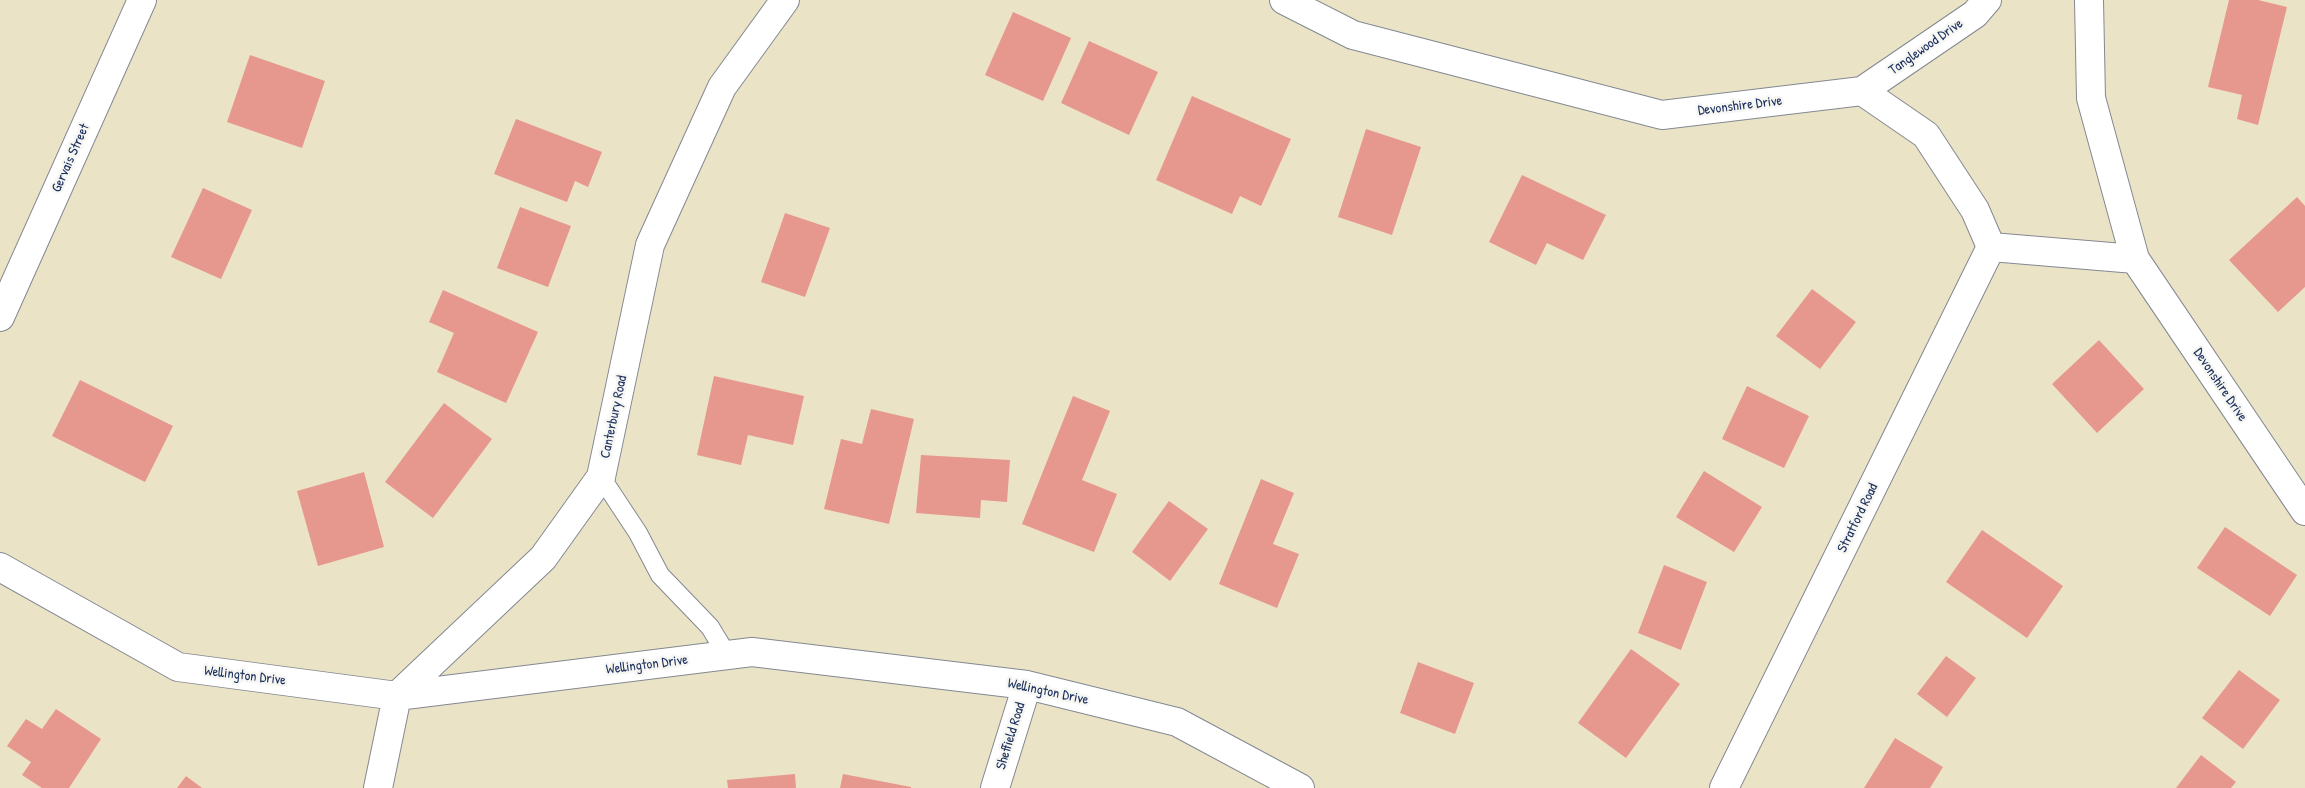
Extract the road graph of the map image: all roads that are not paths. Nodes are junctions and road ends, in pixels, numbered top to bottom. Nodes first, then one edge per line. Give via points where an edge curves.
1 (142, 0) edge
2 (786, 0) edge
3 (1284, 0) edge
4 (1987, 0) edge
5 (2089, 0) edge
6 (1862, 92) junction
7 (1991, 247) junction
8 (2135, 259) junction
9 (0, 317) edge
10 (601, 477) junction
11 (2305, 511) edge
12 (0, 567) edge
13 (727, 655) junction
14 (1027, 685) junction
15 (397, 696) junction
16 (378, 788) edge
17 (995, 788) edge
18 (1300, 788) edge
19 (1724, 788) edge

1 - 9 street, Gervais Street
2 - 10 street, Canterbury Road via 722,87 650,245
3 - 6 street, Devonshire Drive via 1353,35 1662,115
4 - 6 street, Tanglewood Drive via 1975,14
5 - 8 street, Devonshire Drive via 2091,98
6 - 7 street via 1926,135 1975,210
7 - 8 street
7 - 19 street, Stratford Road
8 - 11 street, Devonshire Drive
10 - 13 lane via 638,533 660,575 710,627
10 - 15 street, Canterbury Road via 542,558
12 - 15 street, Wellington Drive via 178,667
13 - 14 street, Wellington Drive via 752,652
13 - 15 street, Wellington Drive
14 - 17 street, Sheffield Road
14 - 18 street, Wellington Drive via 1177,722
15 - 16 street

